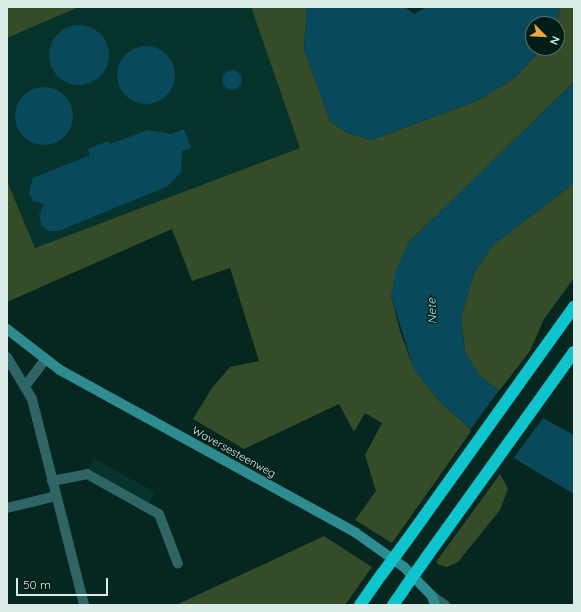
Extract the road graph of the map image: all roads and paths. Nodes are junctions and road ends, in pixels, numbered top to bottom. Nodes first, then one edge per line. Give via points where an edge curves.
1 (574, 307) edge
2 (7, 328) edge
3 (574, 352) edge
4 (7, 356) edge
5 (45, 360) junction
6 (26, 385) junction
7 (52, 481) junction
8 (56, 496) junction
9 (7, 508) edge
10 (178, 564) dead end
11 (433, 601) edge
12 (84, 605) edge
13 (360, 605) edge
14 (393, 605) edge
15 (445, 605) edge

1 - 13 highway, bridge
2 - 5 main road, Waversesteenweg
3 - 14 highway, bridge
4 - 6 street
5 - 6 street
5 - 11 main road, Waversesteenweg via 356,534 404,568
6 - 7 street
7 - 8 street
7 - 10 street via 87,474 159,514
8 - 9 street
8 - 12 street
11 - 15 street, Waversesteenweg

